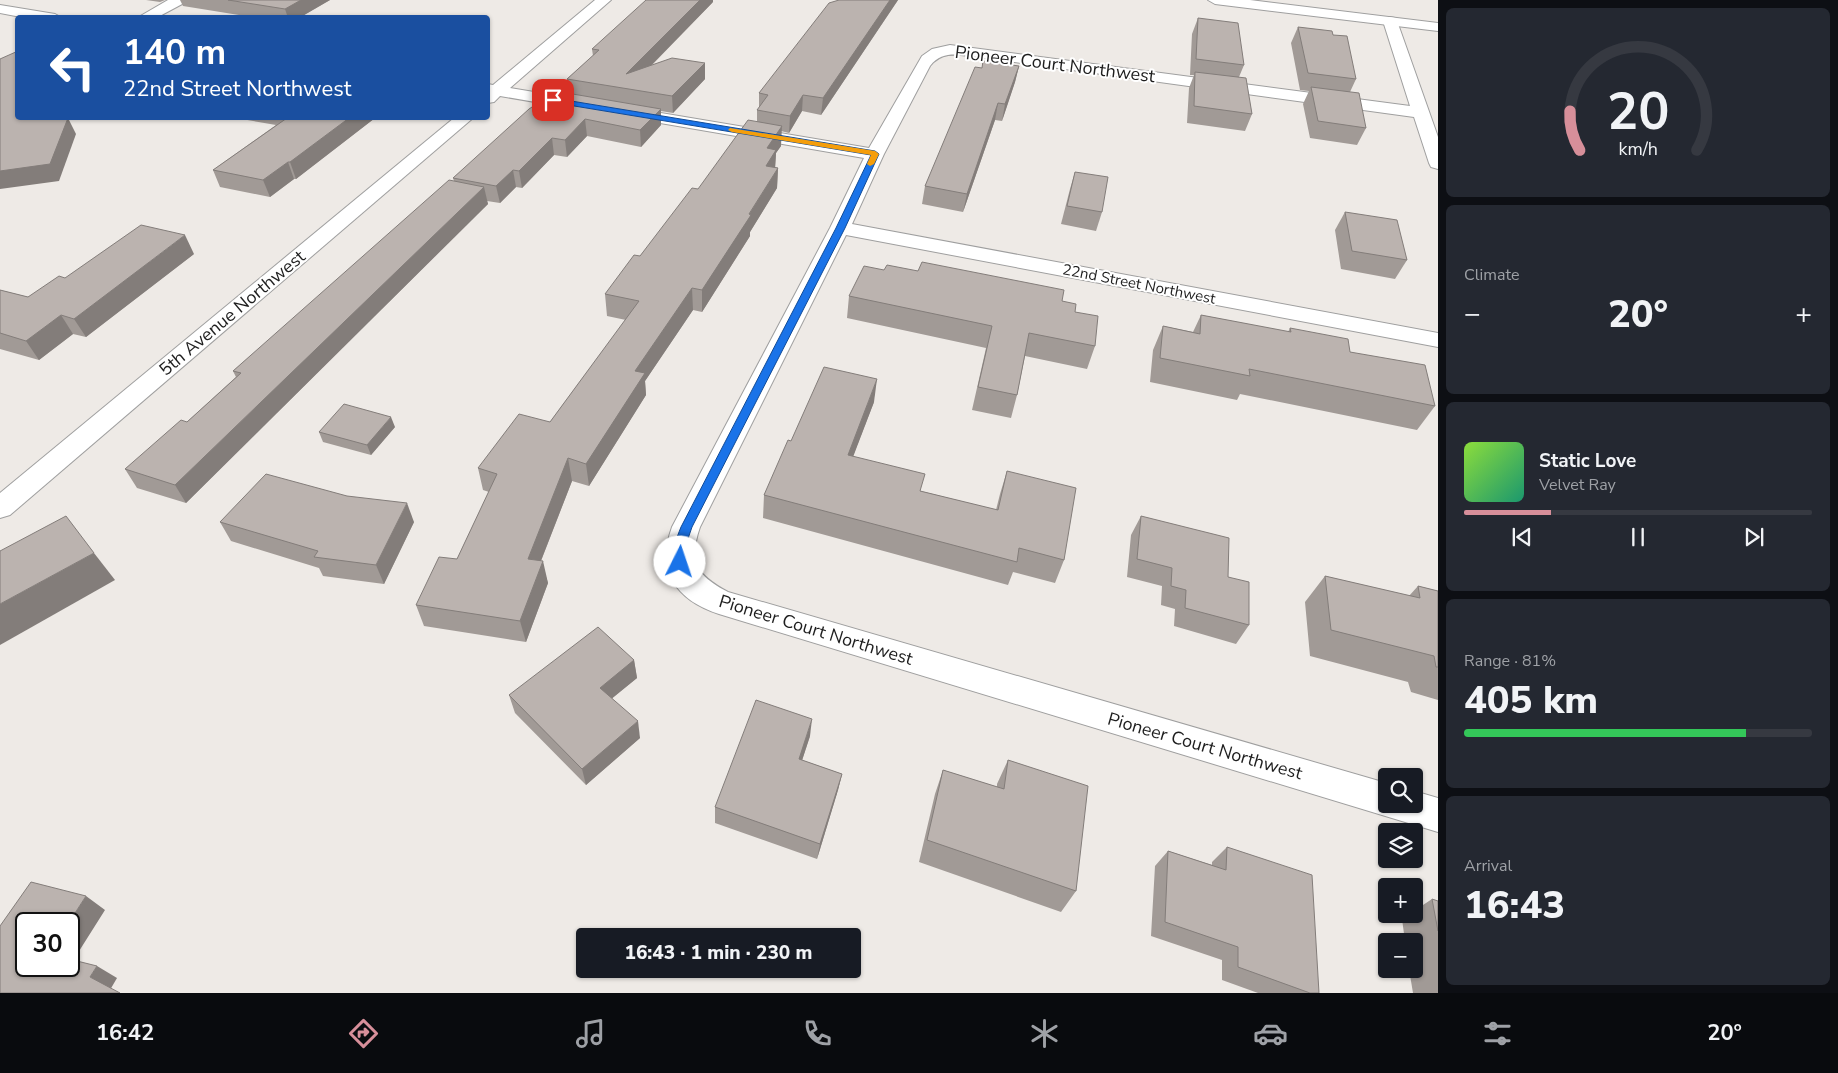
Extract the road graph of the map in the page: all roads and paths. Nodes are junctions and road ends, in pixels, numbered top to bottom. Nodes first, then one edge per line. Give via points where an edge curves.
1 (179, 0) edge
2 (604, 0) edge
3 (1215, 0) edge
4 (0, 9) edge
5 (36, 15) edge
6 (150, 15) edge
7 (1390, 21) junction
8 (1438, 27) edge
9 (490, 93) edge
10 (1422, 113) junction
11 (462, 120) edge
12 (875, 154) junction
13 (1438, 163) edge
14 (840, 228) junction
15 (1438, 340) edge
16 (0, 508) edge
17 (1378, 798) edge
18 (1423, 811) edge
19 (1438, 815) edge

1 - 6 street
2 - 9 street
3 - 7 street
4 - 5 street
7 - 8 street
7 - 10 street
9 - 12 street via 608,109
10 - 12 street, Pioneer Court Northwest via 970,51 942,50 930,55 922,65
10 - 13 street
11 - 16 street, 5th Avenue Northwest
12 - 14 street, Pioneer Court Northwest
14 - 15 street, 22nd Street Northwest
14 - 17 street, Pioneer Court Northwest via 681,538 680,562 693,585 704,595 740,609
18 - 19 street

